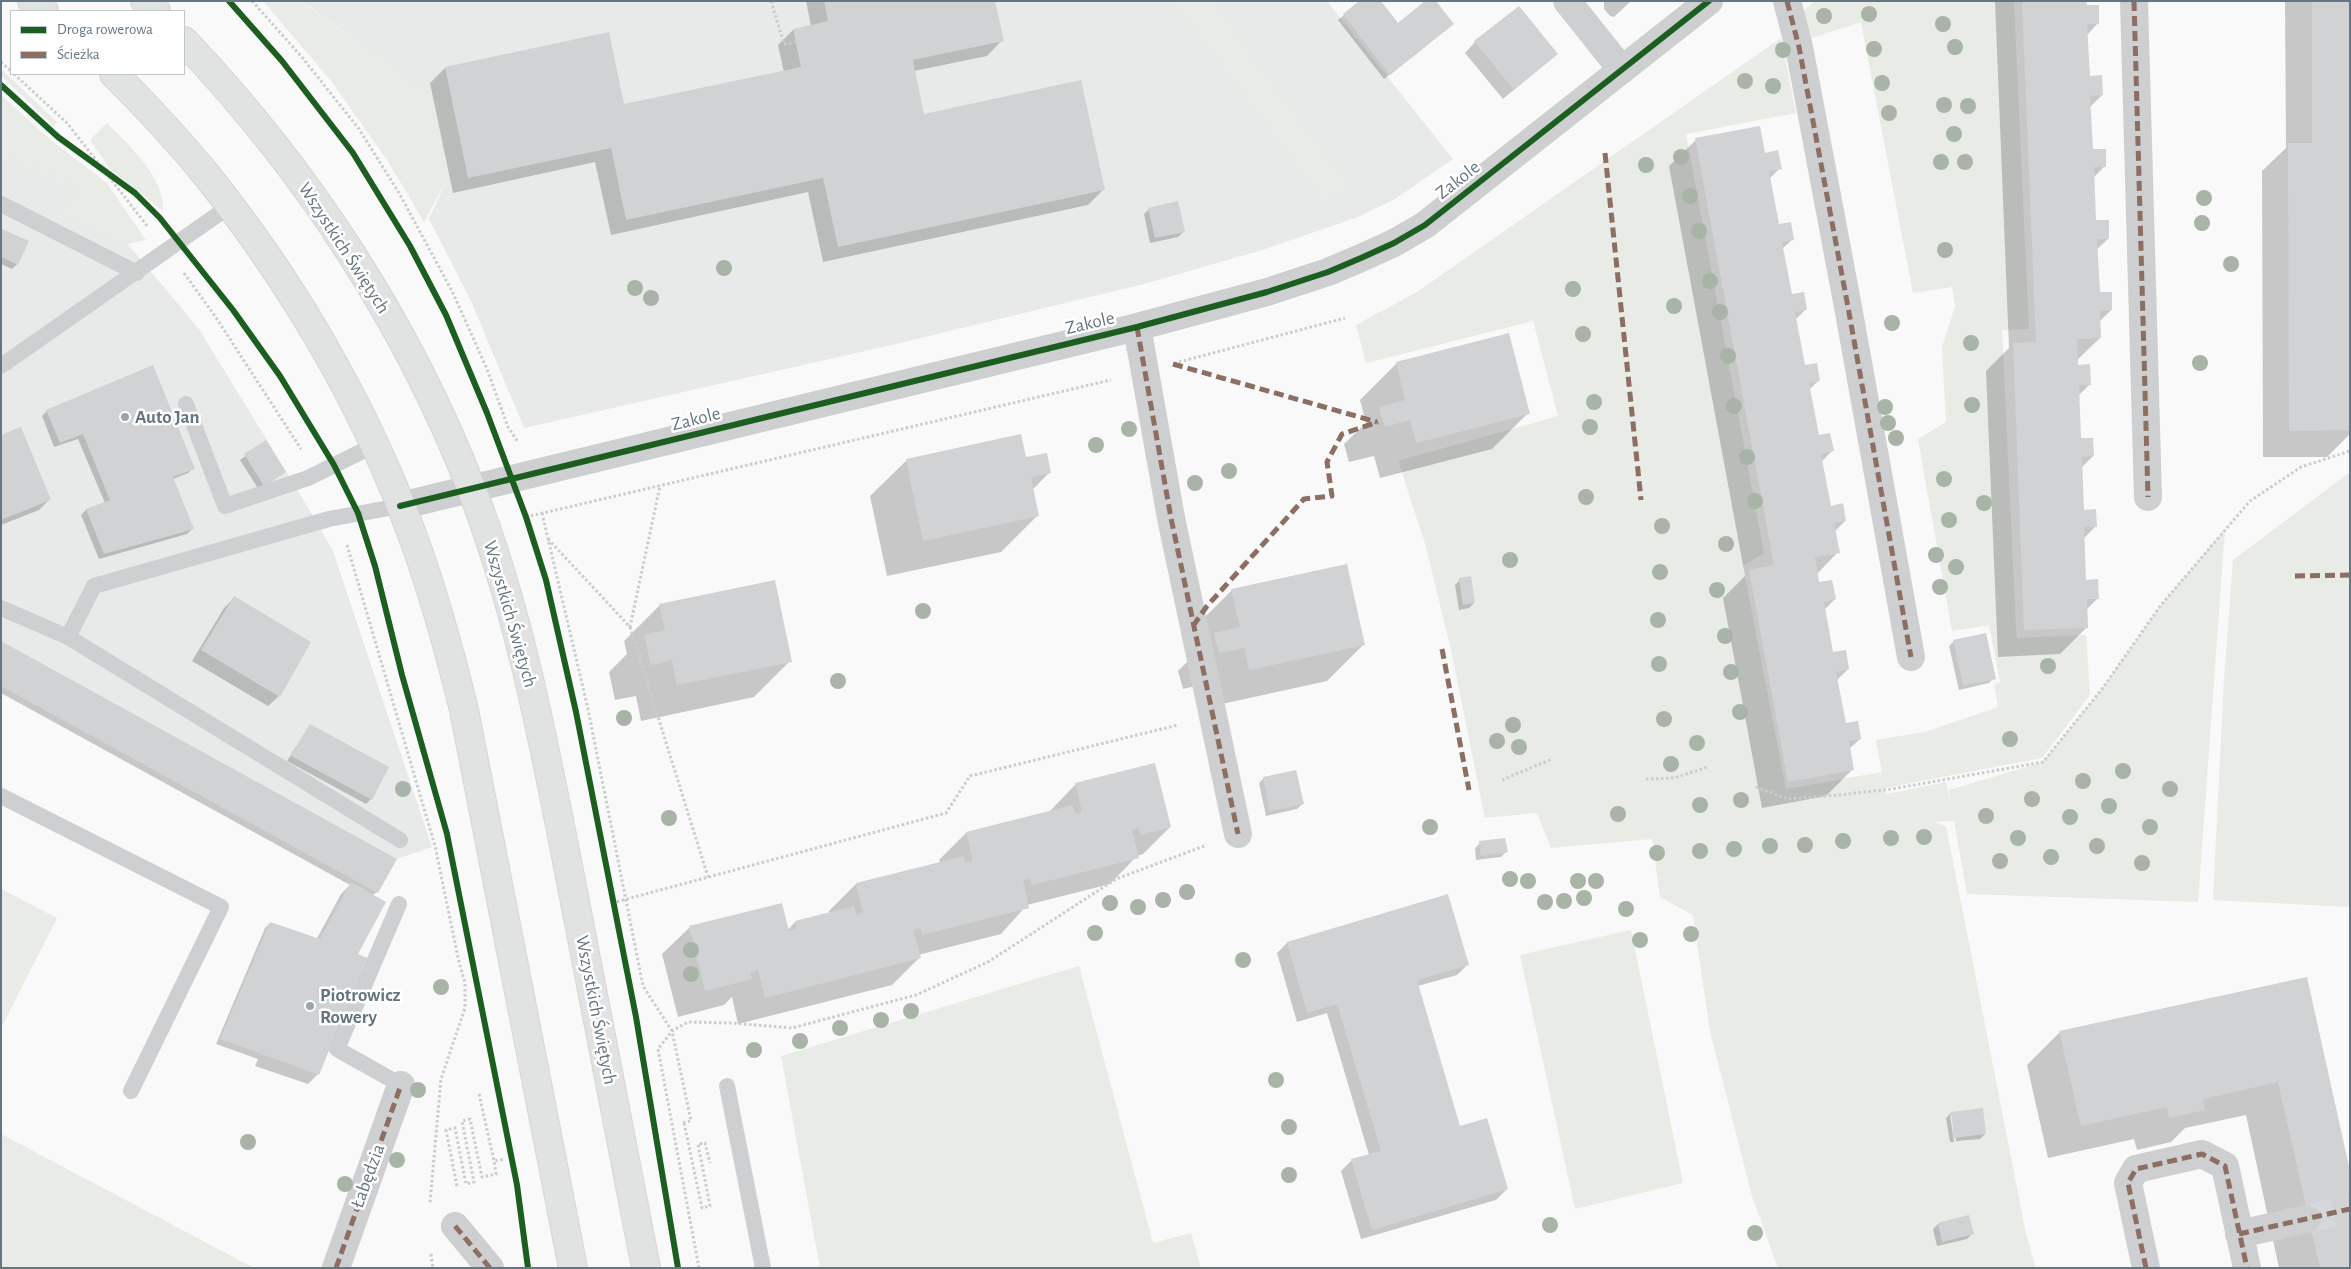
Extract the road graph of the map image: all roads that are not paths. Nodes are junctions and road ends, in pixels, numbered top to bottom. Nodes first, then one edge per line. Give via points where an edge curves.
1 (32, 1) edge
2 (145, 1) edge
3 (1567, 1) edge
4 (1710, 1) edge
5 (1787, 1) edge
6 (2134, 1) edge
7 (43, 10) edge
8 (155, 10) edge
9 (185, 42) edge
10 (1622, 70) junction
11 (115, 75) edge
12 (1, 204) edge
13 (230, 206) junction
14 (136, 272) junction
15 (1137, 327) junction
16 (1, 366) edge
17 (186, 404) dead end
18 (374, 445) junction
19 (472, 490) junction
20 (2148, 497) dead end
21 (400, 506) junction
22 (1, 608) edge
23 (68, 637) junction
24 (1911, 657) dead end
25 (1, 796) edge
26 (1238, 834) road end
27 (400, 840) dead end
28 (399, 904) dead end
29 (401, 1085) joint
30 (727, 1086) dead end
31 (131, 1091) dead end
32 (2307, 1219) tunnel mouth
33 (455, 1226) dead end
34 (2239, 1234) junction
35 (336, 1268) edge
36 (490, 1268) edge
37 (573, 1268) edge
38 (646, 1268) edge
39 (763, 1268) edge
40 (2146, 1268) edge
41 (2246, 1268) edge

1 - 7 street
2 - 8 street
3 - 10 street
4 - 10 street, Zakole
5 - 24 street via 1799,47
6 - 20 street
9 - 19 street, Wszystkich Świętych via 265,132 366,276 412,359
10 - 15 street, Zakole via 1430,221 1394,243 1328,272
11 - 13 street via 184,148
12 - 14 lane
13 - 14 lane
13 - 18 street via 299,306 341,377
14 - 16 lane
15 - 19 street, Zakole
15 - 26 street via 1171,518
17 - 18 lane via 226,506 308,478
18 - 21 street
19 - 21 street, Zakole
19 - 38 street, Wszystkich Świętych via 506,593 539,718
21 - 23 lane via 329,519 94,586
21 - 37 street via 441,620 464,710
22 - 23 lane
23 - 27 lane
25 - 31 lane via 221,907
28 - 29 lane via 337,1049
29 - 35 street, Łabędzia
30 - 39 lane
32 - 34 street
33 - 36 street
34 - 40 street via 2225,1166 2202,1154 2136,1169 2128,1183
34 - 41 street

